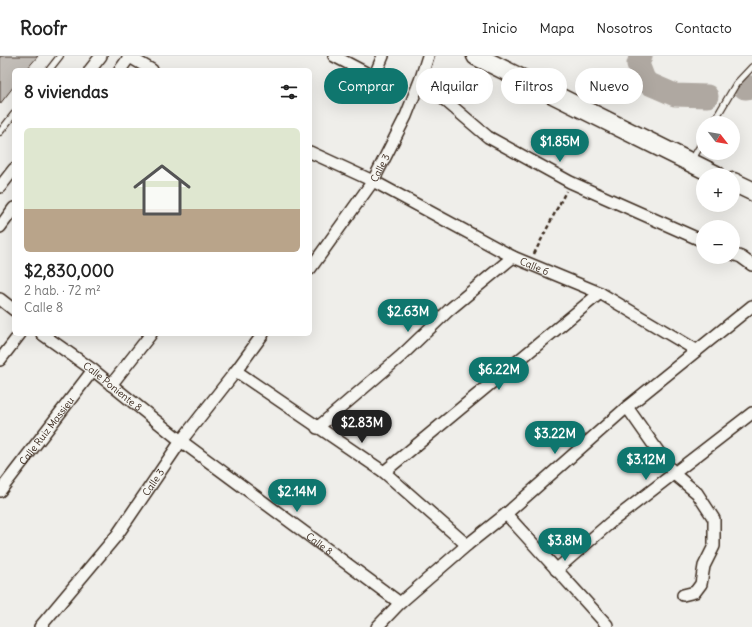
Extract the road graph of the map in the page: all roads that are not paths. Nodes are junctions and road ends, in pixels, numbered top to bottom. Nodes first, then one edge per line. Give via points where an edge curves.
1 (60, 56) edge
2 (101, 56) edge
3 (129, 56) edge
4 (334, 56) edge
5 (383, 56) edge
6 (428, 56) edge
7 (476, 56) edge
8 (752, 67) edge
9 (50, 68) edge
10 (92, 68) edge
11 (121, 68) edge
12 (149, 68) edge
13 (424, 68) edge
14 (416, 91) edge
15 (449, 104) edge
16 (717, 116) edge
17 (12, 117) edge
18 (0, 132) edge
19 (312, 153) edge
20 (696, 154) edge
21 (691, 163) junction
22 (701, 168) edge
23 (12, 172) edge
24 (373, 181) junction
25 (740, 185) edge
26 (0, 187) edge
27 (752, 191) edge
28 (12, 211) edge
29 (0, 226) edge
30 (696, 238) edge
31 (513, 256) junction
32 (740, 257) edge
33 (752, 265) edge
34 (312, 266) edge
35 (600, 293) junction
36 (0, 298) edge
37 (752, 306) edge
38 (12, 308) edge
39 (18, 336) edge
40 (46, 336) edge
41 (149, 336) edge
42 (262, 336) edge
43 (696, 350) junction
44 (0, 360) edge
45 (92, 370) junction
46 (236, 371) junction
47 (111, 385) junction
48 (627, 407) junction
49 (752, 413) edge
50 (317, 428) junction
51 (181, 441) junction
52 (384, 472) junction
53 (674, 474) junction
54 (0, 491) edge
55 (506, 514) junction
56 (467, 545) junction
57 (556, 570) junction
58 (683, 595) dead end
59 (400, 603) junction
60 (607, 625) dead end
61 (380, 626) edge
62 (40, 627) edge

1 - 9 lane
2 - 10 street
3 - 11 street
3 - 12 street
4 - 5 street via 374,78
6 - 13 street, Calle 3
7 - 21 main road
8 - 16 lane via 736,84
14 - 24 street, Calle 3
15 - 30 street via 488,137 570,182
17 - 18 lane
19 - 24 street, Calle 6
20 - 21 lane
21 - 22 main road
23 - 26 street
24 - 31 street, Calle 6
24 - 34 street, Calle 3
25 - 27 main road
28 - 29 street
31 - 35 street, Calle 6
31 - 50 street
32 - 33 street
35 - 43 street, Calle 6
35 - 52 street
36 - 38 street
37 - 43 street
39 - 44 street
40 - 45 street, Calle Poniente 8
41 - 47 street
42 - 46 street, Calle 3
43 - 48 street
45 - 47 street, Calle Poniente 8
45 - 54 street, Calle Ruiz Massieu
46 - 50 street
46 - 51 street, Calle 3
47 - 51 street, Calle Poniente 8
48 - 53 street
48 - 55 street
49 - 53 street
50 - 52 street
51 - 59 street, Calle 8
51 - 62 street, Calle 3 via 117,535
52 - 56 street
53 - 57 street via 611,522
53 - 58 street via 697,493 714,519 714,546 704,566 701,584 695,592
55 - 56 street
55 - 57 street
56 - 59 street
57 - 60 street
59 - 61 street

